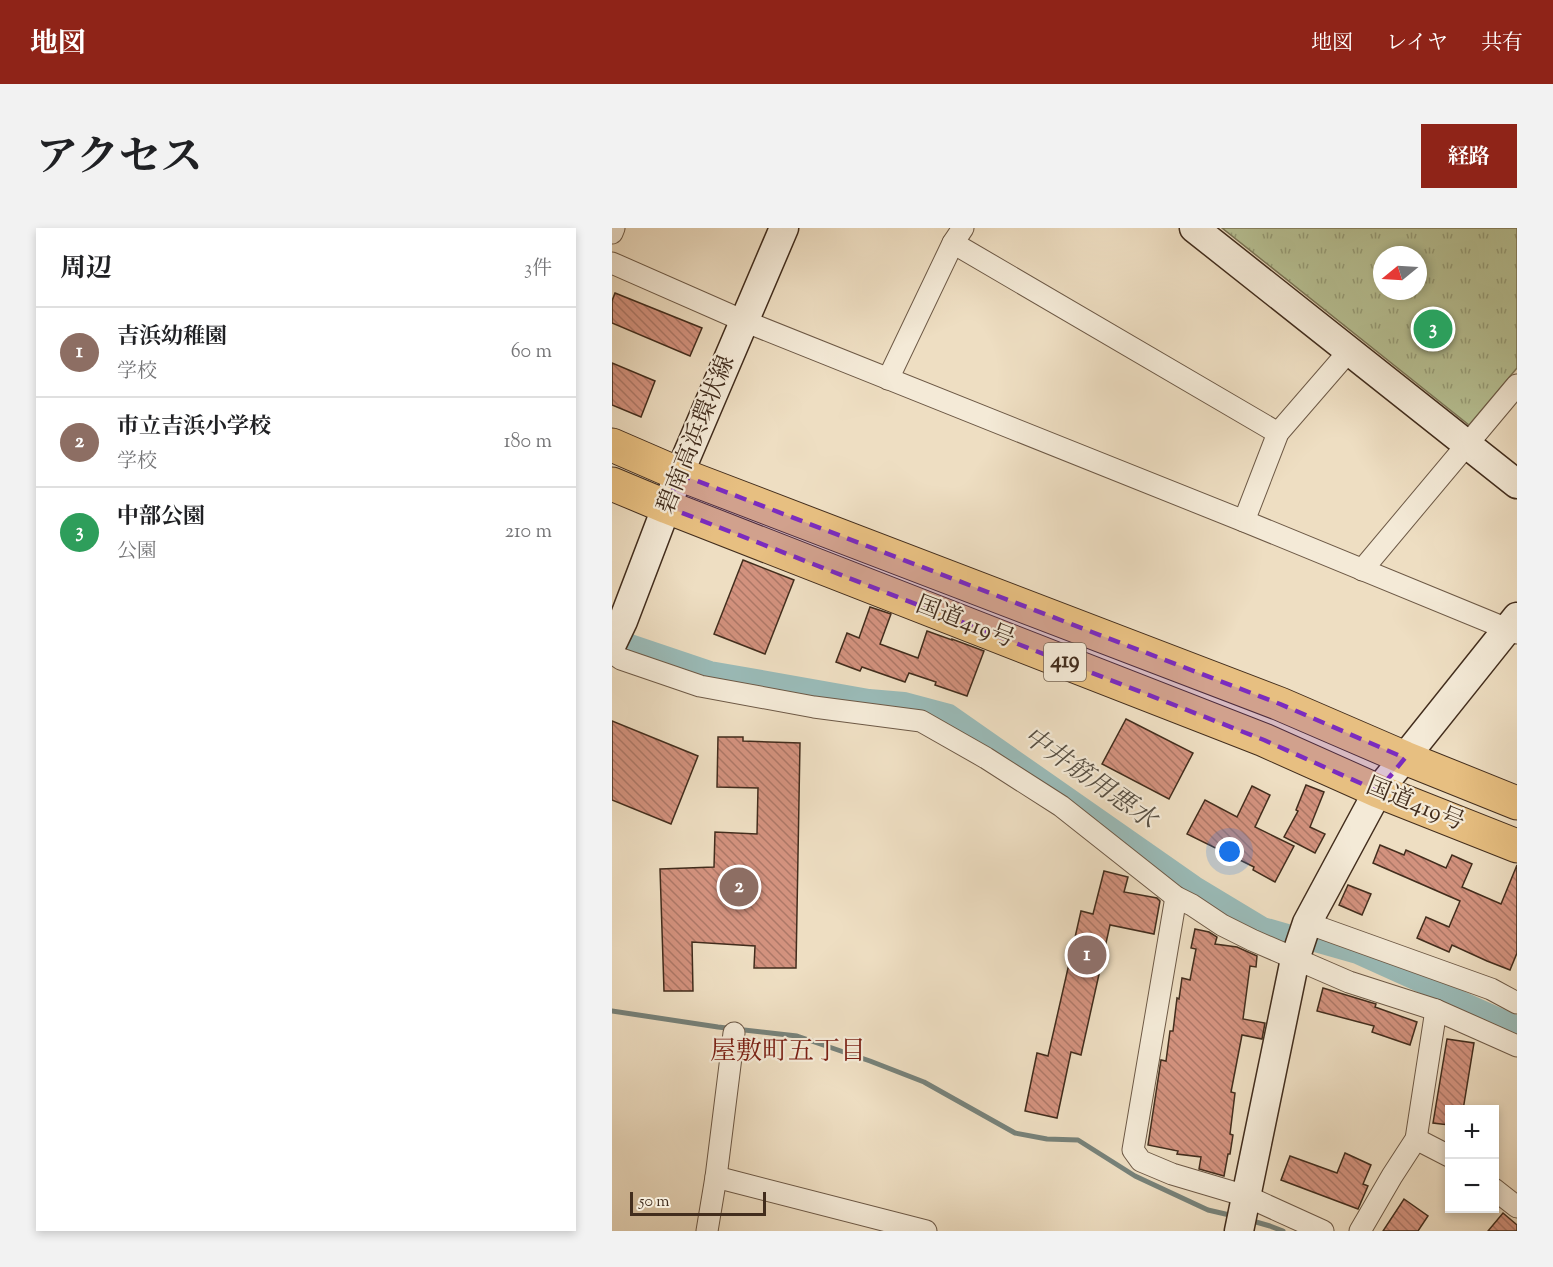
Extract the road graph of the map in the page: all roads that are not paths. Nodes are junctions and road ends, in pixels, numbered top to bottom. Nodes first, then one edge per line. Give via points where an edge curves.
1 (614, 228) edge
2 (784, 228) edge
3 (1194, 228) edge
4 (612, 232) edge
5 (958, 236) edge
6 (612, 263) edge
7 (744, 321) junction
8 (1349, 351) junction
9 (888, 379) junction
10 (1517, 385) edge
11 (1278, 433) junction
12 (612, 445) edge
13 (1466, 445) junction
14 (679, 474) junction
15 (612, 483) edge
16 (1517, 484) edge
17 (667, 507) junction
18 (1244, 521) junction
19 (1362, 570) junction
20 (1514, 627) edge
21 (617, 632) edge
22 (612, 653) edge
23 (1406, 758) junction
24 (1378, 791) junction
25 (1517, 803) edge
26 (1517, 846) edge
27 (1176, 897) junction
28 (1301, 940) junction
29 (1517, 1003) edge
30 (1436, 1010) junction
31 (734, 1033) dead end
32 (1517, 1046) edge
33 (1416, 1139) junction
34 (1445, 1154) edge
35 (716, 1177) junction
36 (1499, 1193) edge
37 (1517, 1206) edge
38 (1242, 1216) edge
39 (708, 1231) edge
40 (923, 1231) edge
41 (1323, 1231) edge
42 (1360, 1231) edge

1 - 4 street
2 - 7 street, 碧南高浜環状線
3 - 8 street
5 - 9 street
5 - 11 street
6 - 7 street
7 - 9 street
7 - 14 street, 碧南高浜環状線
8 - 11 street
8 - 13 street
9 - 18 street
10 - 13 street
11 - 18 street
12 - 14 highway, 国道419号 / 419
13 - 16 street
13 - 19 street
14 - 17 street, 碧南高浜環状線
14 - 23 highway, 国道419号 / 419 via 1280,704
15 - 17 highway, 国道419号 / 419
17 - 21 street, 碧南高浜環状線
17 - 24 highway, 国道419号 / 419 via 1264,740
18 - 19 street
19 - 20 street
20 - 23 street
22 - 27 street via 700,686 921,721 1061,806
23 - 24 street
23 - 25 highway, 国道419号 / 419
24 - 26 highway, 国道419号 / 419
24 - 28 street
27 - 28 street via 1232,930
27 - 38 street via 1133,1150 1140,1161 1172,1174
28 - 29 street via 1491,989
28 - 30 street via 1349,981
28 - 38 street
30 - 32 street
30 - 33 street
31 - 35 street
33 - 34 street
33 - 42 street
35 - 39 street
35 - 40 street
36 - 37 street
38 - 41 street

